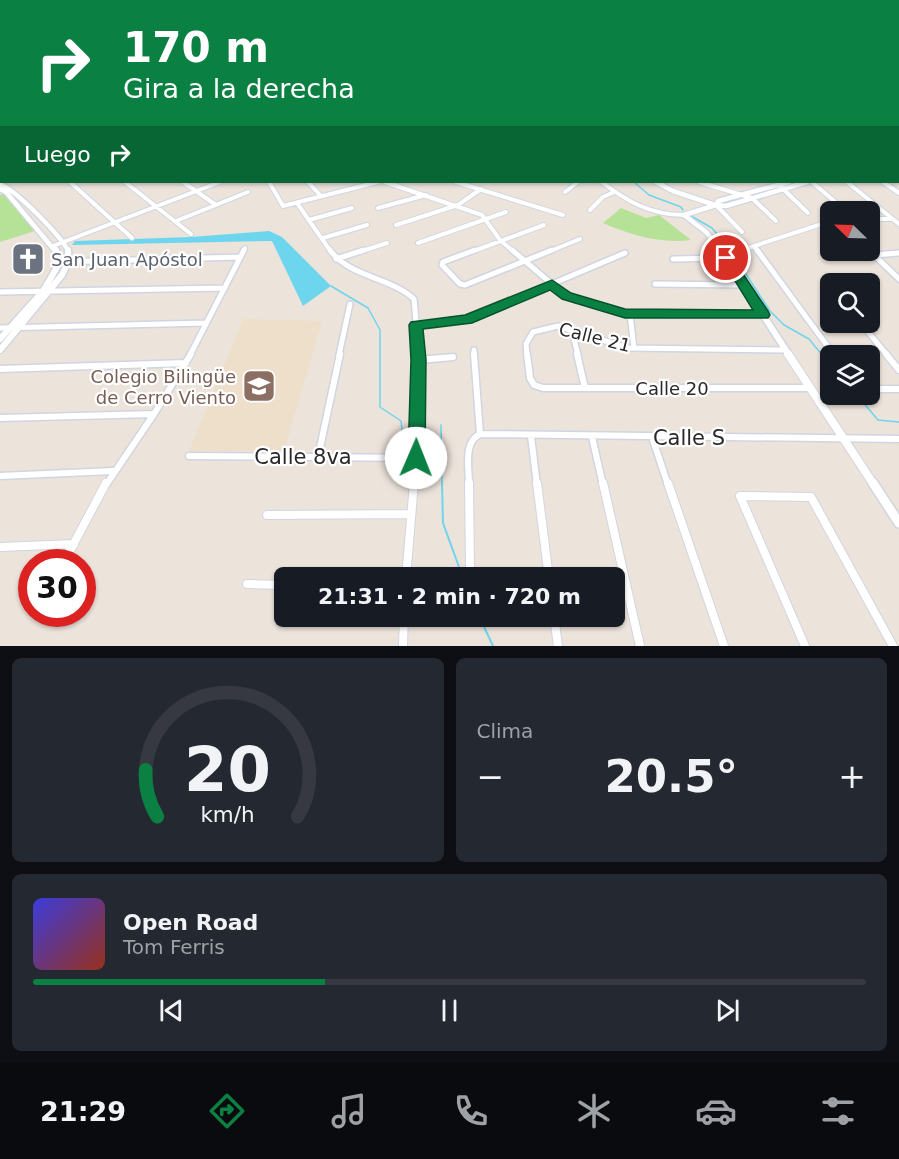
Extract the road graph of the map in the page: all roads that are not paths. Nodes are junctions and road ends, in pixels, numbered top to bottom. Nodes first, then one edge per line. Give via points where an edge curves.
1 (71, 183) edge
2 (126, 183) edge
3 (185, 183) edge
4 (217, 183) edge
5 (270, 183) edge
6 (309, 183) edge
7 (374, 183) edge
8 (388, 183) edge
9 (460, 183) edge
10 (577, 183) edge
11 (603, 183) edge
12 (658, 183) edge
13 (704, 183) edge
14 (786, 183) edge
15 (804, 183) edge
16 (813, 183) edge
17 (848, 183) edge
18 (884, 183) edge
19 (0, 184) edge
20 (779, 185) junction
21 (0, 189) edge
22 (481, 189) junction
23 (783, 189) junction
24 (196, 190) junction
25 (899, 191) edge
26 (248, 192) dead end
27 (565, 192) dead end
28 (614, 192) junction
29 (426, 195) junction
30 (739, 195) junction
31 (321, 196) junction
32 (752, 198) junction
33 (834, 201) edge
34 (297, 203) junction
35 (216, 205) junction
36 (458, 205) junction
37 (716, 205) junction
38 (156, 206) junction
39 (352, 208) dead end
40 (378, 208) dead end
41 (590, 210) dead end
42 (506, 212) dead end
43 (808, 213) dead end
44 (563, 215) dead end
45 (684, 215) junction
46 (880, 219) edge
47 (892, 219) junction
48 (309, 220) junction
49 (486, 220) junction
50 (176, 221) junction
51 (776, 221) dead end
52 (115, 222) junction
53 (367, 225) dead end
54 (396, 225) dead end
55 (544, 225) dead end
56 (820, 225) edge
57 (899, 225) edge
58 (742, 232) dead end
59 (191, 234) dead end
60 (132, 238) dead end
61 (323, 238) junction
62 (580, 239) dead end
63 (500, 240) junction
64 (63, 243) junction
65 (387, 243) dead end
66 (418, 243) dead end
67 (53, 246) junction
68 (754, 246) junction
69 (245, 248) dead end
70 (745, 249) dead end
71 (625, 253) dead end
72 (899, 253) edge
73 (240, 257) junction
74 (674, 258) dead end
75 (726, 258) junction
76 (336, 259) junction
77 (70, 261) junction
78 (524, 261) junction
79 (60, 262) junction
80 (899, 279) edge
81 (552, 284) junction
82 (655, 284) dead end
83 (744, 285) junction
84 (224, 288) junction
85 (42, 291) junction
86 (50, 291) junction
87 (0, 292) edge
88 (350, 304) dead end
89 (630, 314) junction
90 (763, 315) junction
91 (206, 323) junction
92 (416, 325) junction
93 (20, 327) junction
94 (0, 328) edge
95 (10, 328) junction
96 (572, 331) junction
97 (869, 333) edge
98 (0, 339) edge
99 (827, 345) edge
100 (634, 348) junction
101 (0, 350) edge
102 (474, 350) dead end
103 (786, 350) junction
104 (453, 357) dead end
105 (419, 360) junction
106 (186, 363) junction
107 (0, 369) edge
108 (899, 370) edge
109 (534, 385) joint
110 (585, 388) junction
111 (811, 388) junction
112 (880, 389) edge
113 (899, 389) edge
114 (154, 414) junction
115 (0, 418) edge
116 (480, 434) junction
117 (531, 436) junction
118 (592, 437) junction
119 (652, 437) junction
120 (844, 439) junction
121 (899, 439) edge
122 (189, 456) dead end
123 (318, 457) junction
124 (416, 458) junction
125 (112, 471) junction
126 (0, 476) edge
127 (411, 514) junction
128 (267, 515) dead end
129 (899, 523) edge
130 (74, 544) junction
131 (0, 547) edge
132 (71, 549) edge
133 (470, 566) dead end
134 (407, 567) edge
135 (548, 567) edge
136 (247, 584) dead end
137 (274, 585) edge
138 (404, 627) edge
139 (555, 627) edge
140 (403, 646) edge
141 (558, 646) edge
142 (640, 646) edge
143 (724, 646) edge
144 (805, 646) edge
145 (893, 646) edge

1 - 52 street
2 - 38 street
3 - 24 street
4 - 24 street
5 - 34 street via 283,206
6 - 31 street
7 - 31 street
8 - 29 street
9 - 22 street
10 - 27 street
11 - 28 street
12 - 37 street
13 - 30 street
14 - 20 street
15 - 23 street
16 - 33 street
17 - 47 street
18 - 25 street
19 - 64 street via 12,189
20 - 23 street
20 - 30 street
21 - 67 street
22 - 36 street
22 - 44 street
23 - 32 street
23 - 43 street
24 - 35 street
24 - 38 street
26 - 35 street
28 - 41 street
28 - 45 street via 665,216
29 - 36 street
29 - 40 street
30 - 32 street
30 - 37 street
31 - 34 street
32 - 37 street
32 - 51 street
34 - 48 street
35 - 50 street
36 - 49 street
36 - 54 street
37 - 45 street
37 - 58 street
38 - 50 street
38 - 52 street
39 - 48 street
42 - 49 street
45 - 75 street via 711,237
46 - 47 street
47 - 57 street
48 - 61 street
49 - 63 street
49 - 66 street
50 - 59 street
52 - 60 street
52 - 64 street
53 - 61 street
55 - 63 street
56 - 68 street
61 - 76 street
62 - 78 street
63 - 78 street
63 - 78 street via 442,265 462,285
64 - 67 street
64 - 77 street
65 - 76 street
67 - 79 street
68 - 70 street
68 - 99 street
69 - 73 street
71 - 81 street
72 - 80 street via 874,255
73 - 77 street
73 - 84 street
74 - 75 street
75 - 83 street
76 - 92 street via 408,292 414,299
77 - 79 street
77 - 86 street
78 - 81 street
79 - 85 street
81 - 89 street via 573,299
81 - 92 street via 467,320
82 - 83 street
83 - 90 street
84 - 86 street
84 - 91 street
85 - 86 street
85 - 87 street
85 - 95 street
86 - 93 street
88 - 123 street
89 - 90 street
89 - 100 street
90 - 103 street
91 - 93 street
91 - 106 street
92 - 105 street
93 - 95 street
93 - 101 street
94 - 95 street
95 - 98 street
96 - 100 street, Calle 21
96 - 109 street, Calle 21 via 552,326 529,335 526,344
96 - 110 street
97 - 108 street
100 - 103 street, Calle 21
102 - 116 street
103 - 111 street
104 - 105 street
105 - 124 street
106 - 107 street
106 - 114 street
109 - 110 street, Calle 20
110 - 111 street, Calle 20
111 - 120 street
112 - 113 street
114 - 115 street
114 - 125 street
116 - 117 street, Calle S
116 - 133 street via 469,446
117 - 118 street, Calle S
117 - 135 street
118 - 119 street, Calle S
118 - 142 street
119 - 120 street, Calle S
119 - 143 street
120 - 121 street, Calle S
120 - 129 street
122 - 123 street, Calle 8va
123 - 124 street, Calle 8va
124 - 127 street
125 - 126 street
125 - 130 street
127 - 128 street
127 - 134 street
130 - 131 street
130 - 132 street
136 - 137 street
138 - 140 street
139 - 141 street
144 - 145 street via 740,496 811,497

